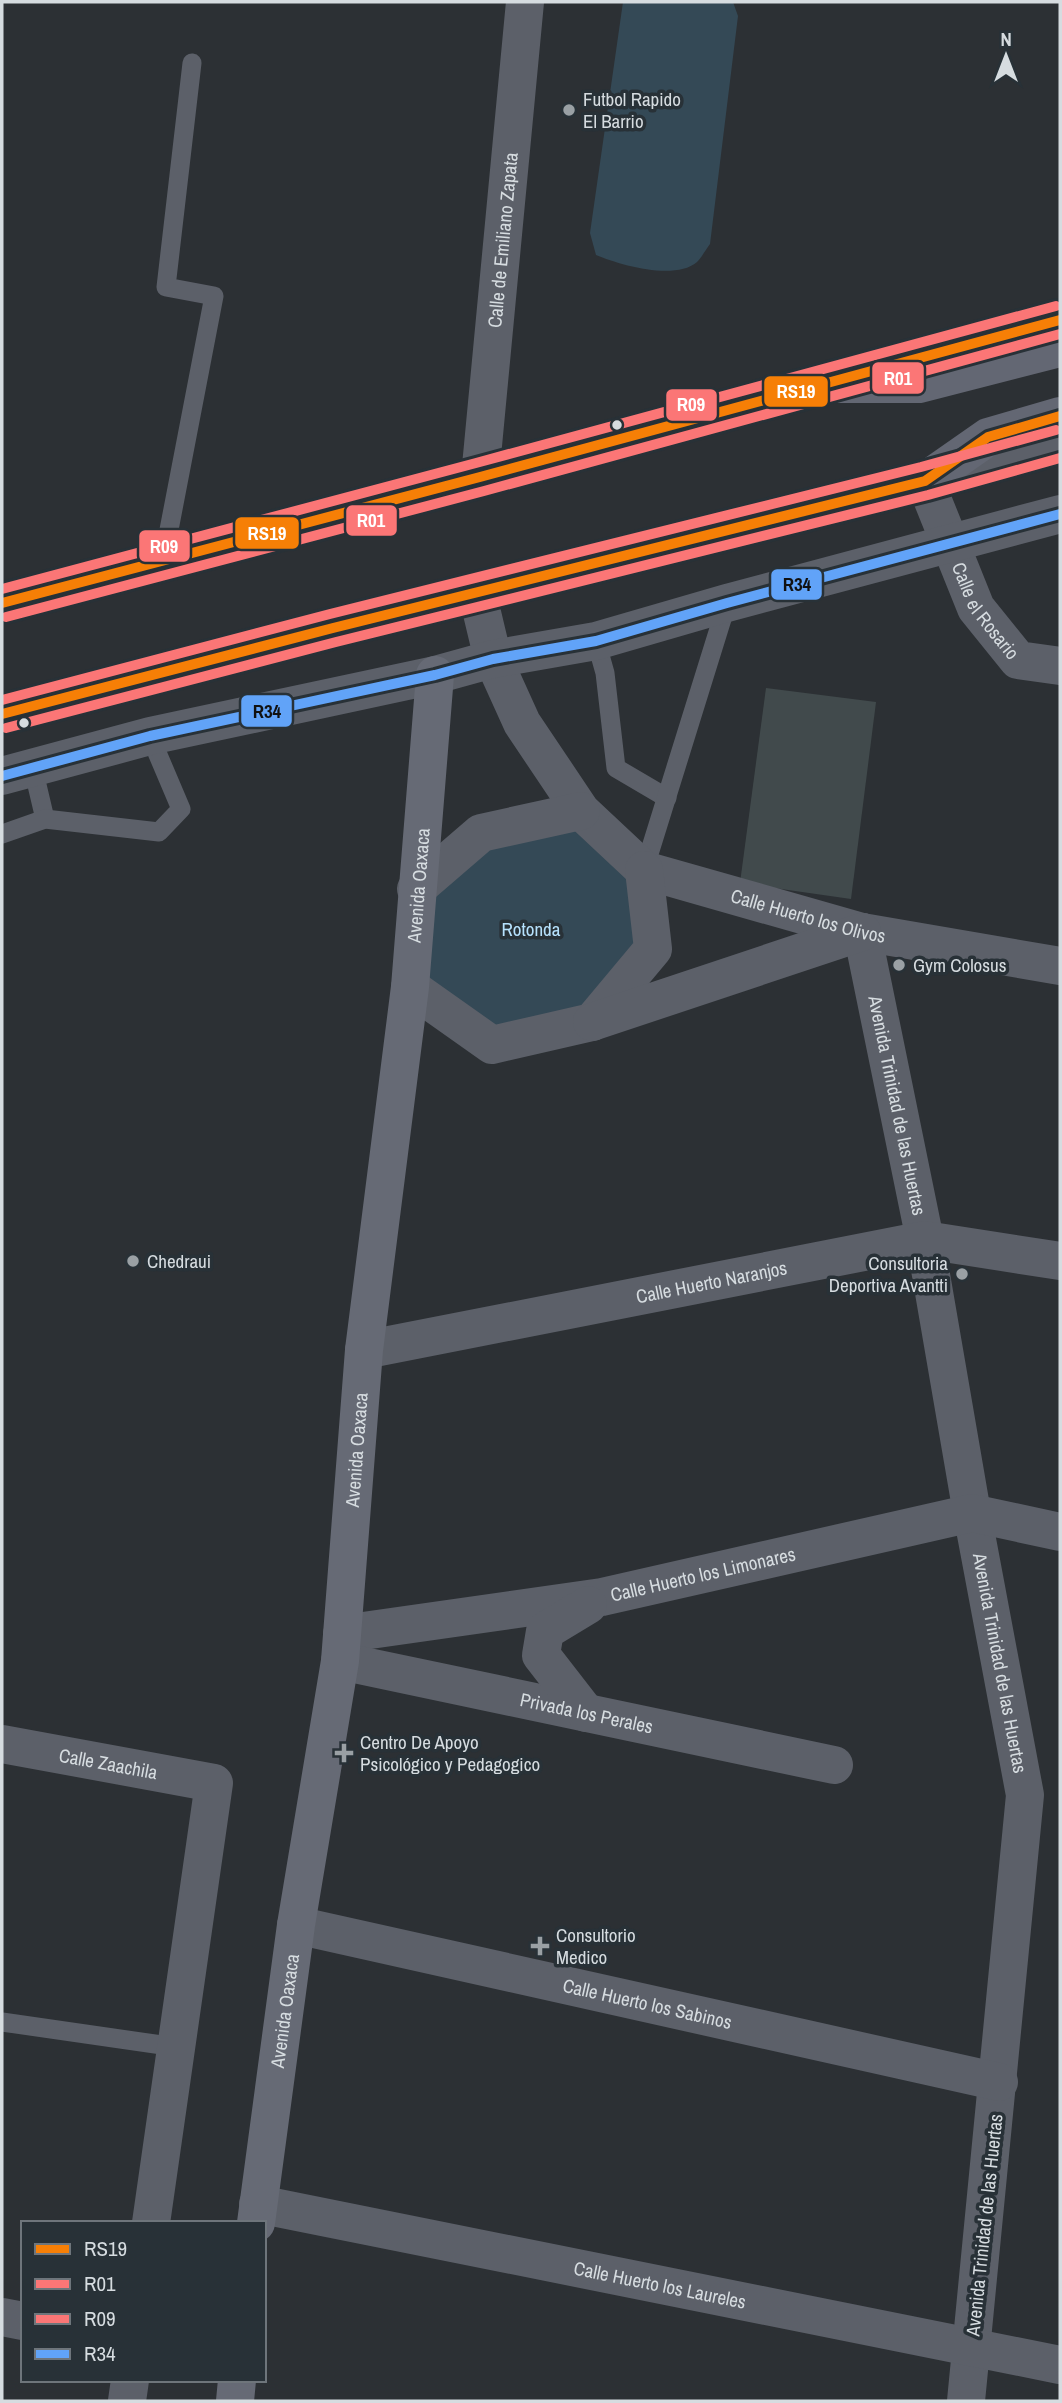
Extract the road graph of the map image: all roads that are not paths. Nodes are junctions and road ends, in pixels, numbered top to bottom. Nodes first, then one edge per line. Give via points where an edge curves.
1 (525, 2) edge
2 (191, 63) dead end
3 (1060, 320) edge
4 (1060, 348) edge
5 (819, 384) junction
6 (1060, 416) edge
7 (1060, 444) edge
8 (480, 477) junction
9 (925, 481) junction
10 (1060, 514) edge
11 (952, 543) junction
12 (163, 561) junction
13 (477, 592) junction
14 (2, 603) edge
15 (727, 603) junction
16 (596, 641) junction
17 (494, 659) junction
18 (1060, 666) edge
19 (435, 675) junction
20 (2, 714) edge
21 (150, 736) junction
22 (17, 772) edge
23 (667, 797) junction
24 (582, 811) junction
25 (45, 819) junction
26 (2, 834) edge
27 (644, 870) junction
28 (416, 889) junction
29 (862, 932) junction
30 (1060, 967) edge
31 (410, 987) junction
32 (592, 1022) junction
33 (925, 1240) junction
34 (1060, 1261) edge
35 (364, 1350) junction
36 (972, 1513) junction
37 (1060, 1532) edge
38 (602, 1597) junction
39 (341, 1648) junction
40 (586, 1713) junction
41 (2, 1744) edge
42 (834, 1765) dead end
43 (296, 1925) junction
44 (2, 2022) edge
45 (176, 2047) junction
46 (999, 2081) junction
47 (257, 2213) edge
48 (151, 2221) edge
49 (2, 2317) edge
50 (21, 2321) edge
51 (972, 2346) junction
52 (1060, 2365) edge
53 (130, 2382) edge
54 (237, 2382) edge
55 (127, 2401) edge
56 (234, 2401) edge
57 (966, 2401) edge

1 - 8 street, Calle de Emiliano Zapata
2 - 12 lane via 166,287 214,296
3 - 5 street
4 - 5 main road via 919,384
5 - 8 main road
6 - 9 main road via 988,437
7 - 9 street
8 - 12 main road
9 - 11 street, Calle el Rosario
9 - 13 main road
10 - 11 street
11 - 15 street
11 - 18 street, Calle el Rosario via 976,608 1018,660
12 - 14 main road
13 - 17 street, Calle Huerto los Olivos
13 - 20 main road
15 - 16 street
15 - 23 lane
16 - 17 street
16 - 23 lane via 605,673 616,768
17 - 19 street
17 - 24 street, Calle Huerto los Olivos via 522,723
19 - 21 street
19 - 28 main road, Avenida Oaxaca
21 - 22 street
21 - 25 lane via 181,809 159,832
22 - 25 lane
23 - 27 lane
24 - 27 street, Calle Huerto los Olivos
24 - 28 street via 481,833
25 - 26 lane
27 - 29 street, Calle Huerto los Olivos
27 - 32 street via 653,949
28 - 31 main road, Avenida Oaxaca
29 - 30 street, Calle Huerto los Olivos
29 - 32 street
29 - 33 street, Avenida Trinidad de las Huertas
31 - 32 street via 492,1045
31 - 35 main road, Avenida Oaxaca
33 - 34 street, Calle Huerto Naranjos
33 - 35 street, Calle Huerto Naranjos
33 - 36 street, Avenida Trinidad de las Huertas
35 - 39 main road, Avenida Oaxaca
36 - 37 street, Calle Huerto los Limonares
36 - 38 street, Calle Huerto los Limonares
36 - 46 street, Avenida Trinidad de las Huertas via 1025,1795
38 - 39 street, Calle Huerto los Limonares
38 - 40 street via 545,1631 541,1655
39 - 40 street, Privada los Perales
39 - 43 main road, Avenida Oaxaca
40 - 42 street, Privada los Perales
41 - 45 street, Calle Zaachila via 214,1783
43 - 46 street, Calle Huerto los Sabinos
43 - 47 main road, Avenida Oaxaca
44 - 45 lane
45 - 48 street
46 - 51 street, Avenida Trinidad de las Huertas
47 - 51 street, Calle Huerto los Laureles
49 - 50 street
51 - 52 street, Calle Huerto los Laureles
51 - 57 street, Avenida Trinidad de las Huertas
53 - 55 street
54 - 56 main road

